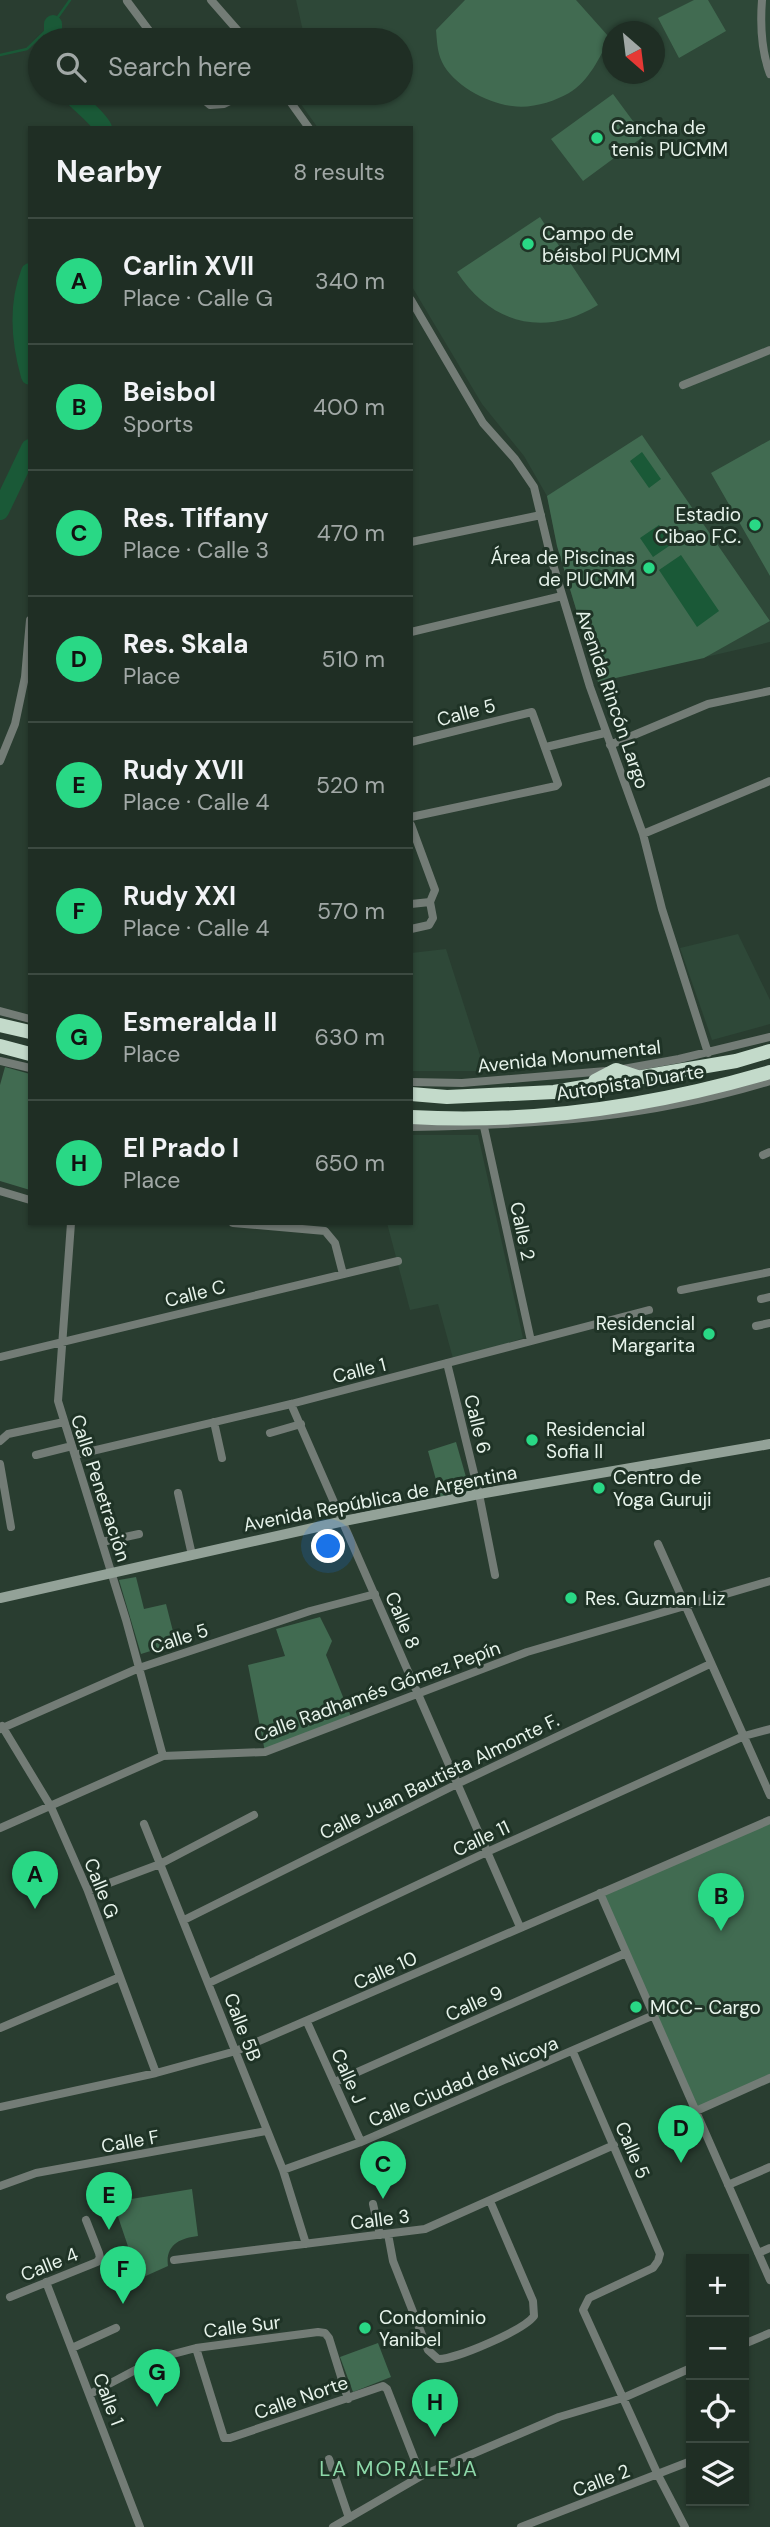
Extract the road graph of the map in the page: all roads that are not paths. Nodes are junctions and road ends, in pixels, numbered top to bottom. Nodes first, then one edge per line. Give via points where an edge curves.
1 (211, 0) edge
2 (762, 0) edge
3 (127, 1) edge
4 (147, 28) edge
5 (236, 28) edge
6 (770, 74) edge
7 (293, 105) edge
8 (308, 126) edge
9 (413, 303) edge
10 (770, 350) edge
11 (683, 385) dead end
12 (541, 515) junction
13 (413, 542) edge
14 (562, 596) junction
15 (413, 632) edge
16 (28, 643) edge
17 (770, 691) edge
18 (605, 733) junction
19 (413, 741) edge
20 (610, 745) junction
21 (546, 747) junction
22 (0, 761) edge
23 (770, 781) edge
24 (413, 817) edge
25 (413, 830) edge
26 (643, 834) junction
27 (430, 902) junction
28 (413, 904) edge
29 (413, 929) edge
30 (0, 1012) edge
31 (28, 1019) edge
32 (0, 1025) edge
33 (28, 1032) edge
34 (770, 1037) edge
35 (0, 1046) edge
36 (770, 1051) edge
37 (28, 1053) edge
38 (708, 1053) junction
39 (0, 1061) edge
40 (28, 1068) edge
41 (616, 1070) junction
42 (770, 1072) edge
43 (639, 1078) junction
44 (770, 1081) edge
45 (413, 1082) edge
46 (586, 1086) junction
47 (413, 1094) edge
48 (413, 1116) edge
49 (413, 1127) edge
50 (484, 1127) junction
51 (0, 1191) edge
52 (28, 1199) edge
53 (71, 1225) edge
54 (256, 1225) edge
55 (398, 1261) dead end
56 (770, 1272) edge
57 (343, 1273) junction
58 (681, 1290) dead end
59 (649, 1310) dead end
60 (770, 1323) edge
61 (756, 1326) dead end
62 (531, 1341) junction
63 (62, 1342) junction
64 (0, 1357) edge
65 (447, 1363) junction
66 (291, 1404) junction
67 (64, 1422) junction
68 (214, 1422) junction
69 (300, 1424) junction
70 (270, 1433) dead end
71 (0, 1441) edge
72 (770, 1444) edge
73 (72, 1446) junction
74 (36, 1454) dead end
75 (75, 1455) junction
76 (222, 1458) dead end
77 (0, 1464) edge
78 (178, 1493) dead end
79 (479, 1494) junction
80 (344, 1521) junction
81 (11, 1527) dead end
82 (139, 1534) dead end
83 (102, 1542) junction
84 (658, 1544) dead end
85 (192, 1555) junction
86 (112, 1573) junction
87 (495, 1575) dead end
88 (770, 1581) edge
89 (375, 1594) junction
90 (0, 1598) edge
91 (684, 1605) junction
92 (710, 1664) junction
93 (139, 1668) junction
94 (418, 1693) junction
95 (1, 1727) edge
96 (770, 1729) edge
97 (744, 1736) junction
98 (163, 1756) junction
99 (457, 1784) junction
100 (770, 1795) edge
101 (51, 1807) junction
102 (254, 1815) dead end
103 (770, 1820) edge
104 (144, 1824) dead end
105 (0, 1828) edge
106 (487, 1852) junction
107 (160, 1864) junction
108 (88, 1891) junction
109 (600, 1893) junction
110 (184, 1920) junction
111 (520, 1927) junction
112 (626, 1953) junction
113 (120, 1977) junction
114 (209, 1983) junction
115 (653, 2015) junction
116 (307, 2022) junction
117 (0, 2028) edge
118 (236, 2051) junction
119 (573, 2052) junction
120 (156, 2073) junction
121 (770, 2078) edge
122 (334, 2082) junction
123 (0, 2107) edge
124 (696, 2111) junction
125 (266, 2131) junction
126 (361, 2142) junction
127 (614, 2145) junction
128 (770, 2167) edge
129 (283, 2170) junction
130 (729, 2185) junction
131 (0, 2186) edge
132 (490, 2201) junction
133 (373, 2204) dead end
134 (86, 2220) dead end
135 (384, 2235) junction
136 (306, 2244) junction
137 (770, 2248) edge
138 (758, 2253) junction
139 (174, 2260) dead end
140 (770, 2280) edge
141 (46, 2282) junction
142 (10, 2297) dead end
143 (116, 2328) dead end
144 (770, 2333) edge
145 (749, 2342) edge
146 (72, 2348) junction
147 (196, 2348) junction
148 (686, 2370) edge
149 (90, 2394) junction
150 (348, 2399) junction
151 (623, 2399) junction
152 (329, 2459) dead end
153 (686, 2463) edge
154 (658, 2475) junction
155 (421, 2476) junction
156 (349, 2518) junction
157 (140, 2527) edge
158 (333, 2527) edge
159 (521, 2527) edge
160 (685, 2527) edge

1 - 5 street
2 - 6 street via 760,29
3 - 4 street
7 - 8 street
9 - 12 street, Avenida Rincón Largo via 483,423 534,487
10 - 11 street
12 - 13 street
12 - 14 street, Avenida Rincón Largo
14 - 15 street
14 - 18 street, Avenida Rincón Largo
16 - 22 street via 16,724
17 - 20 street via 708,704
18 - 20 street, Avenida Rincón Largo
18 - 21 street
19 - 21 street, Calle 5 via 529,712 534,714
20 - 26 street, Avenida Rincón Largo
21 - 24 street via 556,786
23 - 26 street
25 - 27 street via 435,890
26 - 38 street, Avenida Rincón Largo
27 - 28 street
27 - 29 street via 433,918 429,925
30 - 31 street
32 - 33 highway
34 - 38 street, Avenida Monumental
35 - 37 highway
36 - 43 highway, Autopista Duarte
38 - 41 street, Avenida Monumental
39 - 40 street
41 - 43 highway
41 - 45 street, Avenida Monumental via 462,1083
41 - 46 highway
42 - 48 highway, Autopista Duarte via 592,1112
43 - 46 highway, Autopista Duarte
44 - 50 street via 604,1117
46 - 47 highway, Autopista Duarte via 554,1093
49 - 50 street
50 - 62 street, Calle 2
51 - 52 street
53 - 63 street, Calle Penetración
54 - 57 street via 325,1231 335,1243
55 - 57 street, Calle C
56 - 58 street
57 - 63 street, Calle C
59 - 62 street, Calle 1
60 - 61 street
62 - 65 street, Calle 1
63 - 64 street, Calle C
63 - 67 street, Calle Penetración via 57,1393
65 - 66 street, Calle 1
65 - 79 street, Calle 6
66 - 68 street, Calle 1
66 - 69 street, Calle 8
67 - 71 street via 8,1434
67 - 73 street, Calle Penetración
68 - 75 street, Calle 1
68 - 76 street
69 - 70 street
69 - 80 street, Calle 8
72 - 79 main road, Avenida República de Argentina
73 - 74 street
73 - 75 street, Calle Penetración
75 - 83 street, Calle Penetración
77 - 81 street
78 - 85 street
79 - 80 main road, Avenida República de Argentina
79 - 87 street, Calle 6
80 - 85 main road, Avenida República de Argentina
80 - 89 street, Calle 8
82 - 83 street
83 - 86 street, Calle Penetración
84 - 91 street
85 - 86 main road, Avenida República de Argentina
86 - 90 main road, Avenida República de Argentina
86 - 93 street, Calle Penetración
88 - 91 street, Calle Radhamés Gómez Pepín
89 - 93 street, Calle 5
89 - 94 street, Calle 8
91 - 92 street
91 - 94 street, Calle Radhamés Gómez Pepín via 527,1652
92 - 97 street
92 - 99 street, Calle Juan Bautista Almonte F.
93 - 95 street, Calle 5
93 - 98 street, Calle Penetración
94 - 98 street, Calle Radhamés Gómez Pepín via 265,1752
94 - 99 street, Calle 8
95 - 101 street, Calle G
96 - 97 street, Calle 11
97 - 100 street
97 - 106 street, Calle 11
98 - 101 street, Calle Radhamés Gómez Pepín
99 - 106 street, Calle 8
99 - 110 street, Calle Juan Bautista Almonte F.
101 - 105 street, Calle Radhamés Gómez Pepín
101 - 108 street, Calle G
102 - 107 street
103 - 109 street, Calle 10
104 - 107 street, Calle 5B
106 - 111 street, Calle 8
106 - 114 street, Calle 11
107 - 108 street
107 - 110 street, Calle 5B
108 - 113 street, Calle G
109 - 111 street, Calle 10
109 - 112 street
110 - 114 street, Calle 5B
111 - 116 street, Calle 10
112 - 115 street
112 - 122 street, Calle 9
113 - 117 street
113 - 120 street, Calle G
114 - 118 street, Calle 5B
115 - 119 street, Calle Ciudad de Nicoya
115 - 124 street
116 - 118 street, Calle 10
116 - 122 street, Calle J
118 - 120 street, Calle 10
118 - 125 street, Calle 5B
119 - 126 street, Calle Ciudad de Nicoya
119 - 127 street, Calle 5
120 - 123 street, Calle 10
121 - 124 street
122 - 126 street, Calle J
124 - 130 street
125 - 129 street, Calle 5B
125 - 131 street, Calle F via 36,2173
126 - 129 street, Calle Ciudad de Nicoya
127 - 132 street, Calle 3
127 - 151 street, Calle 5 via 660,2254 659,2261 645,2272 584,2304 585,2319
128 - 130 street
129 - 136 street, Calle 5B
130 - 138 street
132 - 135 street, Calle 3 via 425,2229
132 - 135 street via 533,2301 534,2316 522,2328 452,2357 438,2359 428,2350
133 - 135 street
134 - 141 street, Calle 4 via 100,2258
135 - 136 street, Calle 3
136 - 139 street, Calle 3
137 - 138 street
138 - 140 street
141 - 142 street, Calle 4
141 - 146 street, Calle 1
143 - 146 street
144 - 145 street
146 - 149 street, Calle 1
147 - 149 street, Calle Sur via 159,2358
147 - 150 street, Calle Sur via 325,2333
147 - 150 street, Calle Norte via 224,2438
148 - 151 street
149 - 157 street, Calle 1
150 - 155 street, Calle Norte via 379,2387 387,2389
151 - 154 street
151 - 155 street via 559,2417
152 - 156 street
153 - 154 street, Calle 2
154 - 159 street, Calle 2
154 - 160 street
155 - 156 street
156 - 158 street

